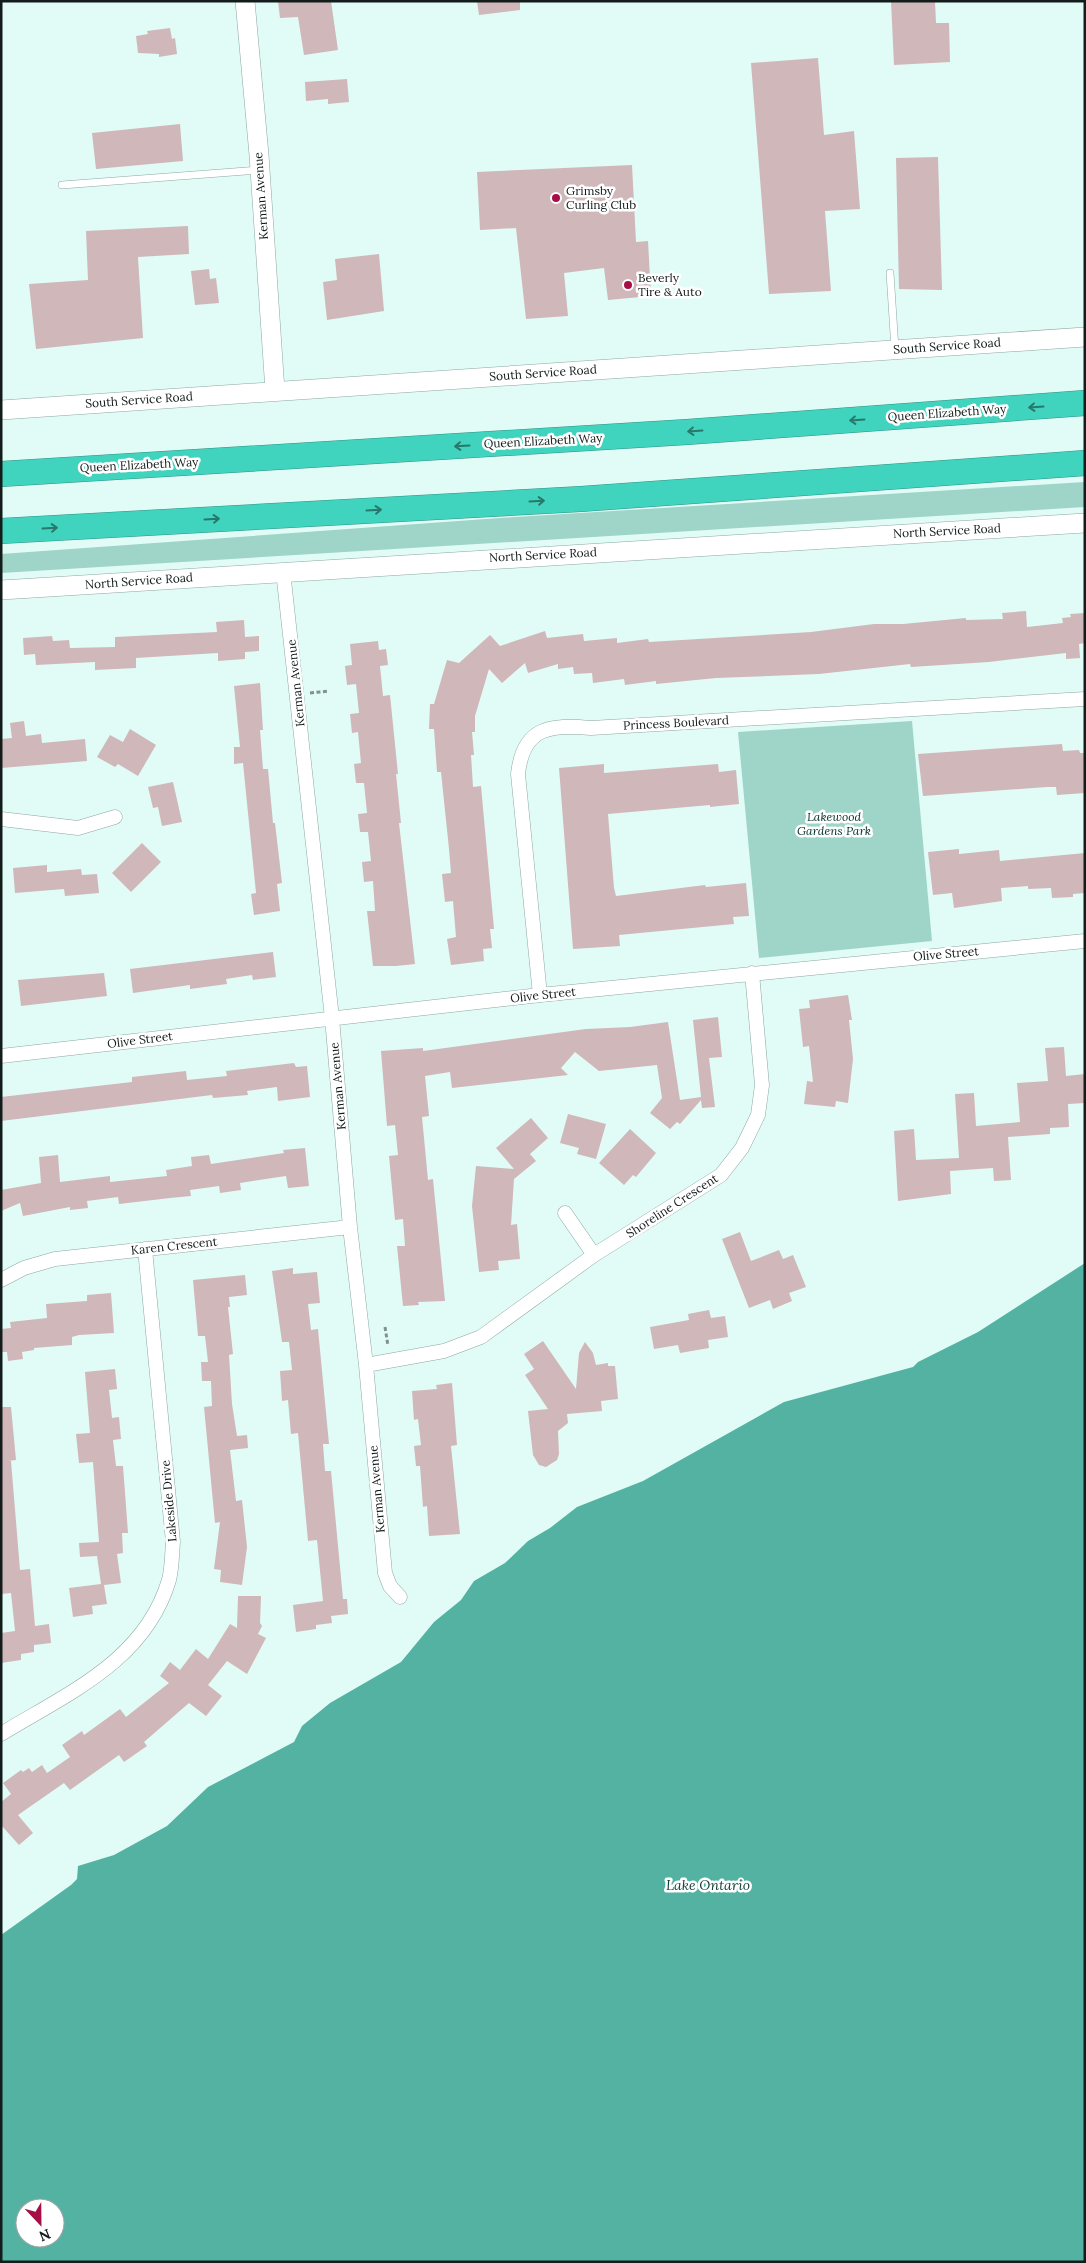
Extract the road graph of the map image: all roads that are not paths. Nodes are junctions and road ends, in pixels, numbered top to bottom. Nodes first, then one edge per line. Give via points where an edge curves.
1 (244, 1) edge
2 (258, 170) junction
3 (62, 185) dead end
4 (890, 273) dead end
5 (1085, 337) edge
6 (895, 350) junction
7 (275, 391) junction
8 (1085, 403) edge
9 (1, 410) edge
10 (1085, 463) edge
11 (1, 474) edge
12 (1085, 523) edge
13 (1, 531) edge
14 (283, 571) junction
15 (1, 590) edge
16 (1085, 699) edge
17 (115, 817) dead end
18 (1, 819) edge
19 (1085, 941) edge
20 (752, 973) junction
21 (540, 995) junction
22 (332, 1018) junction
23 (1, 1056) edge
24 (564, 1213) dead end
25 (350, 1227) junction
26 (145, 1249) junction
27 (594, 1255) junction
28 (1, 1280) edge
29 (366, 1365) junction
30 (400, 1597) dead end
31 (1, 1734) edge

1 - 2 street, Kerman Avenue
2 - 3 lane
2 - 7 street, Kerman Avenue
4 - 6 lane
5 - 6 street, South Service Road
6 - 7 street, South Service Road
7 - 9 street, South Service Road
8 -> 11 highway, Queen Elizabeth Way via 687,432
13 -> 10 highway via 591,498
12 - 14 street, North Service Road
14 - 15 street, North Service Road
14 - 22 street, Kerman Avenue
16 - 21 street, Princess Boulevard via 591,728 565,725 538,732 520,756 518,774
17 - 18 street via 78,828
19 - 20 street, Olive Street
20 - 21 street, Olive Street
20 - 27 street, Shoreline Crescent via 762,1085 758,1116 742,1148 721,1175
21 - 22 street, Olive Street
22 - 23 street, Olive Street
22 - 25 street, Kerman Avenue
24 - 27 street
25 - 26 street, Karen Crescent
25 - 29 street, Kerman Avenue
26 - 28 street, Karen Crescent via 55,1260 24,1268
26 - 31 street, Lakeside Drive via 173,1542 170,1578 159,1608 137,1640 110,1667
27 - 29 street, Shoreline Crescent via 481,1337 444,1351
29 - 30 street, Kerman Avenue via 385,1573 390,1586

